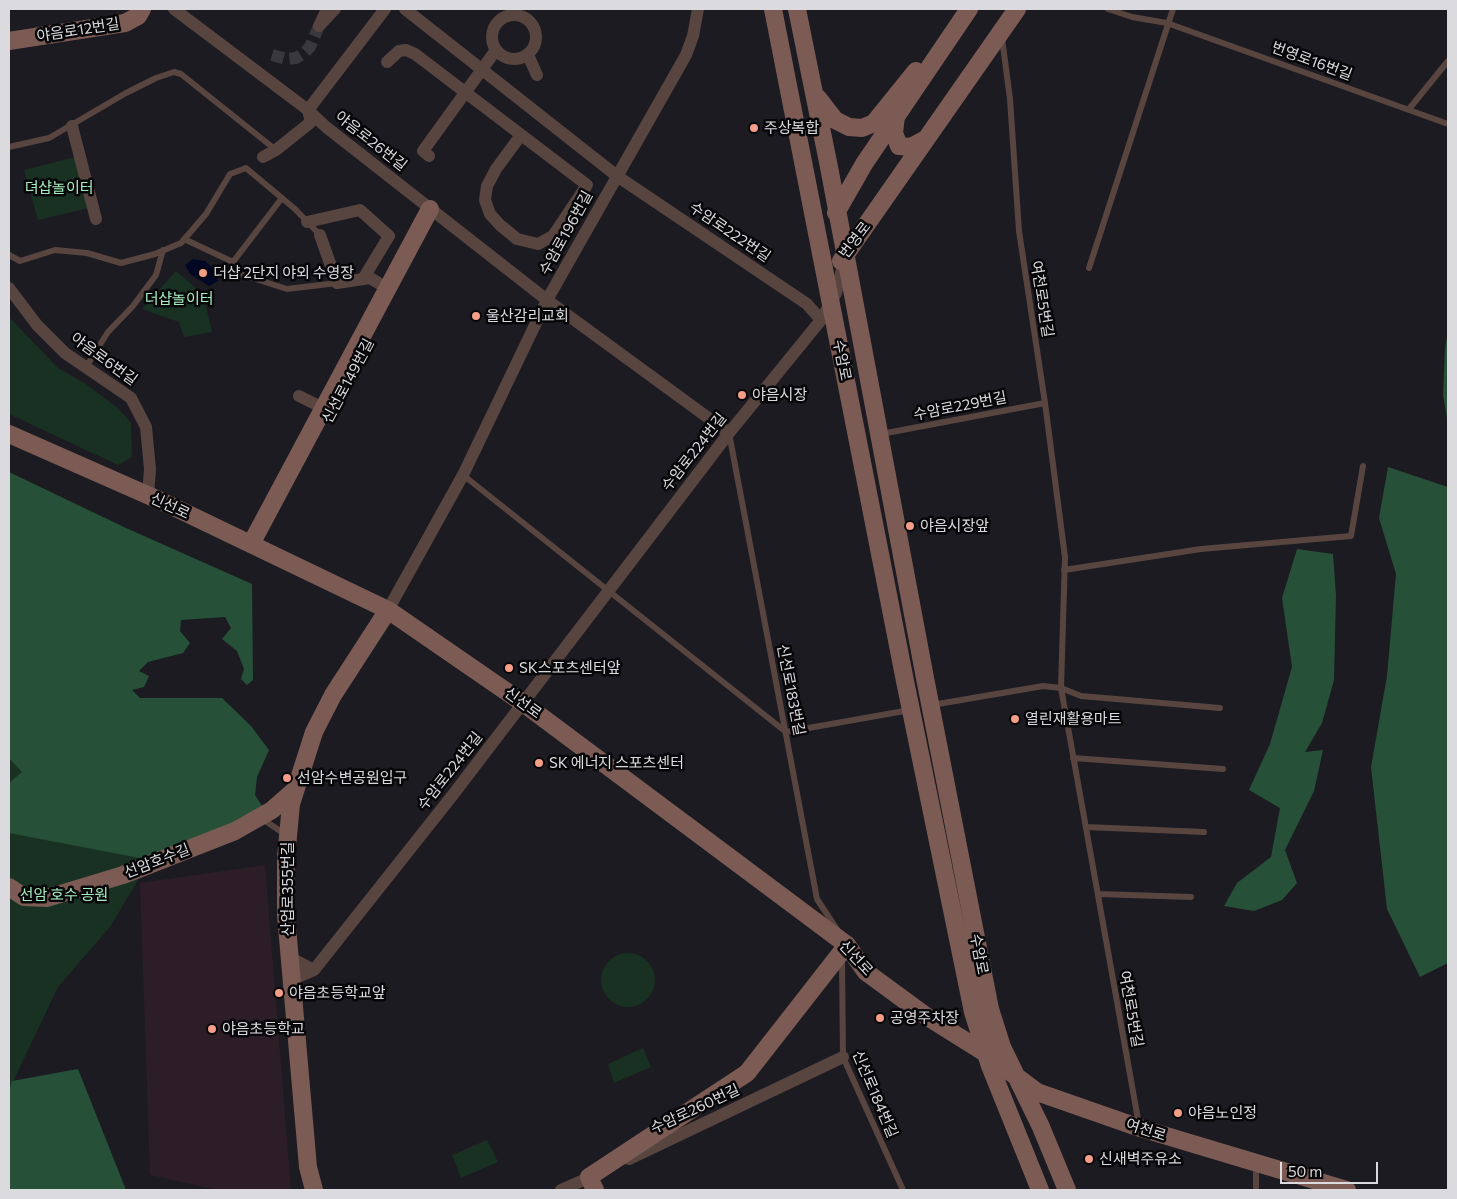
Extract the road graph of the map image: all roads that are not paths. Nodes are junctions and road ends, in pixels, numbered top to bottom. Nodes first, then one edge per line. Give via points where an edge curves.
1 (142, 9) edge
2 (174, 9) edge
3 (327, 9) edge
4 (334, 9) edge
5 (385, 9) edge
6 (405, 9) edge
7 (698, 9) edge
8 (773, 9) edge
9 (797, 9) edge
10 (969, 9) edge
11 (1017, 9) edge
12 (1108, 9) edge
13 (1173, 9) edge
14 (1167, 23) junction
15 (956, 29) junction
16 (1001, 31) junction
17 (9, 42) edge
18 (496, 50) junction
19 (528, 55) junction
20 (1448, 61) edge
21 (387, 62) dead end
22 (482, 70) junction
23 (537, 76) dead end
24 (813, 87) junction
25 (466, 93) junction
26 (1409, 109) junction
27 (308, 110) junction
28 (896, 116) junction
29 (1448, 124) edge
30 (72, 126) junction
31 (521, 135) junction
32 (928, 138) junction
33 (9, 147) edge
34 (276, 150) junction
35 (429, 156) dead end
36 (263, 157) dead end
37 (617, 176) junction
38 (282, 198) junction
39 (837, 209) junction
40 (434, 212) junction
41 (96, 219) dead end
42 (307, 222) junction
43 (320, 235) joint
44 (184, 239) junction
45 (164, 250) junction
46 (9, 254) edge
47 (846, 256) junction
48 (233, 262) junction
49 (824, 267) junction
50 (1089, 268) dead end
51 (363, 279) junction
52 (337, 282) junction
53 (9, 288) edge
54 (387, 288) junction
55 (547, 300) junction
56 (831, 304) junction
57 (821, 320) junction
58 (86, 367) junction
59 (299, 396) dead end
60 (1045, 403) junction
61 (327, 410) junction
62 (729, 433) junction
63 (9, 434) edge
64 (879, 434) junction
65 (1363, 466) dead end
66 (463, 475) junction
67 (148, 495) junction
68 (255, 546) junction
69 (1064, 570) junction
70 (609, 591) junction
71 (388, 610) junction
72 (1061, 688) junction
73 (523, 702) junction
74 (930, 706) junction
75 (1220, 708) dead end
76 (911, 710) junction
77 (786, 732) junction
78 (1073, 758) junction
79 (1224, 769) dead end
80 (296, 789) junction
81 (260, 817) junction
82 (1086, 827) junction
83 (1204, 832) dead end
84 (288, 836) junction
85 (9, 887) edge
86 (1098, 894) junction
87 (1191, 897) dead end
88 (847, 945) junction
89 (290, 956) junction
90 (314, 970) junction
91 (291, 980) junction
92 (985, 1053) junction
93 (843, 1058) junction
94 (1017, 1079) junction
95 (1140, 1128) junction
96 (1256, 1165) junction
97 (592, 1184) edge
98 (314, 1190) edge
99 (561, 1190) edge
100 (903, 1190) edge
101 (1040, 1190) edge
102 (1067, 1190) edge
103 (1256, 1190) edge
104 (1347, 1190) edge

1 - 17 main road, 야음로12번길 via 138,16 125,23
2 - 27 street, 야음로26번길
3 - 4 street via 319,26
5 - 27 street
6 - 22 street, 수암로222번길
7 - 37 street, 수암로196번길 via 686,54
8 - 49 main road, 수암로
9 - 24 main road, 수암로
10 - 15 main road, 번영로
11 - 16 main road, 번영로
12 - 14 lane, 번영로16번길
13 - 14 lane
14 - 26 lane, 번영로16번길
14 - 50 lane
15 - 24 main road via 868,126 849,127 835,120 823,107
15 - 28 main road, 번영로
16 - 32 main road, 번영로
16 - 60 lane, 여천로5번길 via 1010,99 1019,232
18 - 19 street via 507,58
18 - 19 street via 492,36 497,22 517,15 530,22 536,36 533,50
18 - 22 street
19 - 23 street
20 - 26 lane
21 - 25 street via 399,51 406,50
22 - 25 street
22 - 37 street, 수암로222번길
24 - 39 main road, 수암로
25 - 31 street
25 - 35 street via 423,151
26 - 29 lane, 번영로16번길
27 - 34 street via 310,122
27 - 40 street, 야음로26번길
28 - 32 main road via 894,133 899,146 911,147
28 - 39 main road, 번영로
30 - 33 lane via 49,138
30 - 34 lane via 126,93 174,72 181,74
30 - 41 street
31 - 31 street via 587,184 553,236 538,244 517,239 500,225 490,214 485,200 487,186 496,169
32 - 47 main road, 번영로
34 - 36 street
37 - 55 street, 수암로196번길
37 - 57 street, 수암로222번길 via 807,304
38 - 42 lane
38 - 44 lane via 246,168 230,174 206,214
38 - 48 lane
39 - 47 main road, 수암로
39 - 49 main road, 번영로 via 829,232
40 - 54 main road
40 - 55 street, 야음로26번길
40 - 61 main road, 신선로149번길
42 - 43 lane
42 - 51 street via 360,210 389,236
43 - 52 street
44 - 45 lane
44 - 48 lane
45 - 46 lane via 122,263 55,250 20,261
45 - 58 lane via 156,275 108,332
47 - 49 main road, 번영로 via 834,265
47 - 56 street, 수암로224번길
47 - 64 main road, 수암로
48 - 52 lane via 240,274 286,289
49 - 56 main road, 수암로
51 - 52 street
51 - 54 street via 370,278
53 - 58 street, 야음로6번길 via 37,325 65,353
54 - 61 main road
55 - 62 street, 야음로26번길
55 - 66 street, 수암로196번길
56 - 57 street, 수암로224번길
56 - 76 main road, 수암로
57 - 62 street, 수암로224번길
58 - 67 street, 야음로6번길 via 131,398 146,427 150,469
59 - 61 street
60 - 64 lane, 수암로229번길
60 - 69 lane, 여천로5번길
61 - 68 main road, 신선로149번길
62 - 70 street, 수암로224번길
62 - 77 lane, 신선로183번길
63 - 67 main road, 신선로
64 - 74 main road, 수암로
65 - 69 lane via 1351,536 1201,549
66 - 70 lane
66 - 71 street, 수암로196번길
67 - 68 main road, 신선로
68 - 71 main road, 신선로
69 - 72 lane, 여천로5번길
70 - 73 street, 수암로224번길
70 - 77 lane
71 - 73 main road, 신선로
71 - 80 main road, 산업로355번길 via 333,695 314,732
72 - 74 lane via 1043,686
72 - 75 lane via 1081,696
72 - 78 lane, 여천로5번길
73 - 88 main road, 신선로
73 - 90 street, 수암로224번길
74 - 94 main road, 수암로 via 990,1010
76 - 77 lane
76 - 92 main road, 수암로 via 973,1012
77 - 88 lane, 신선로183번길 via 817,899
78 - 79 lane
78 - 82 lane, 여천로5번길
80 - 81 main road, 선암호수길
80 - 84 main road, 산업로355번길
81 - 84 lane
81 - 85 main road, 선암호수길 via 226,834 80,889 35,899 24,897
82 - 83 lane
82 - 86 lane, 여천로5번길
84 - 89 main road, 산업로355번길 via 286,915
86 - 87 lane
86 - 95 lane, 여천로5번길
88 - 92 main road, 신선로 via 866,972 926,1016
88 - 93 lane, 신선로184번길 via 841,965
88 - 97 main road via 747,1073
89 - 90 street
89 - 91 main road, 산업로355번길
90 - 91 street
91 - 98 main road, 산업로355번길 via 308,1168
92 - 94 main road, 여천로
92 - 101 main road, 수암로
93 - 97 street, 수암로260번길
93 - 100 lane, 신선로184번길
94 - 95 main road, 여천로 via 1046,1097
94 - 102 main road, 수암로
95 - 96 main road, 여천로
96 - 103 lane
96 - 104 main road, 여천로
97 - 99 street, 수암로260번길

